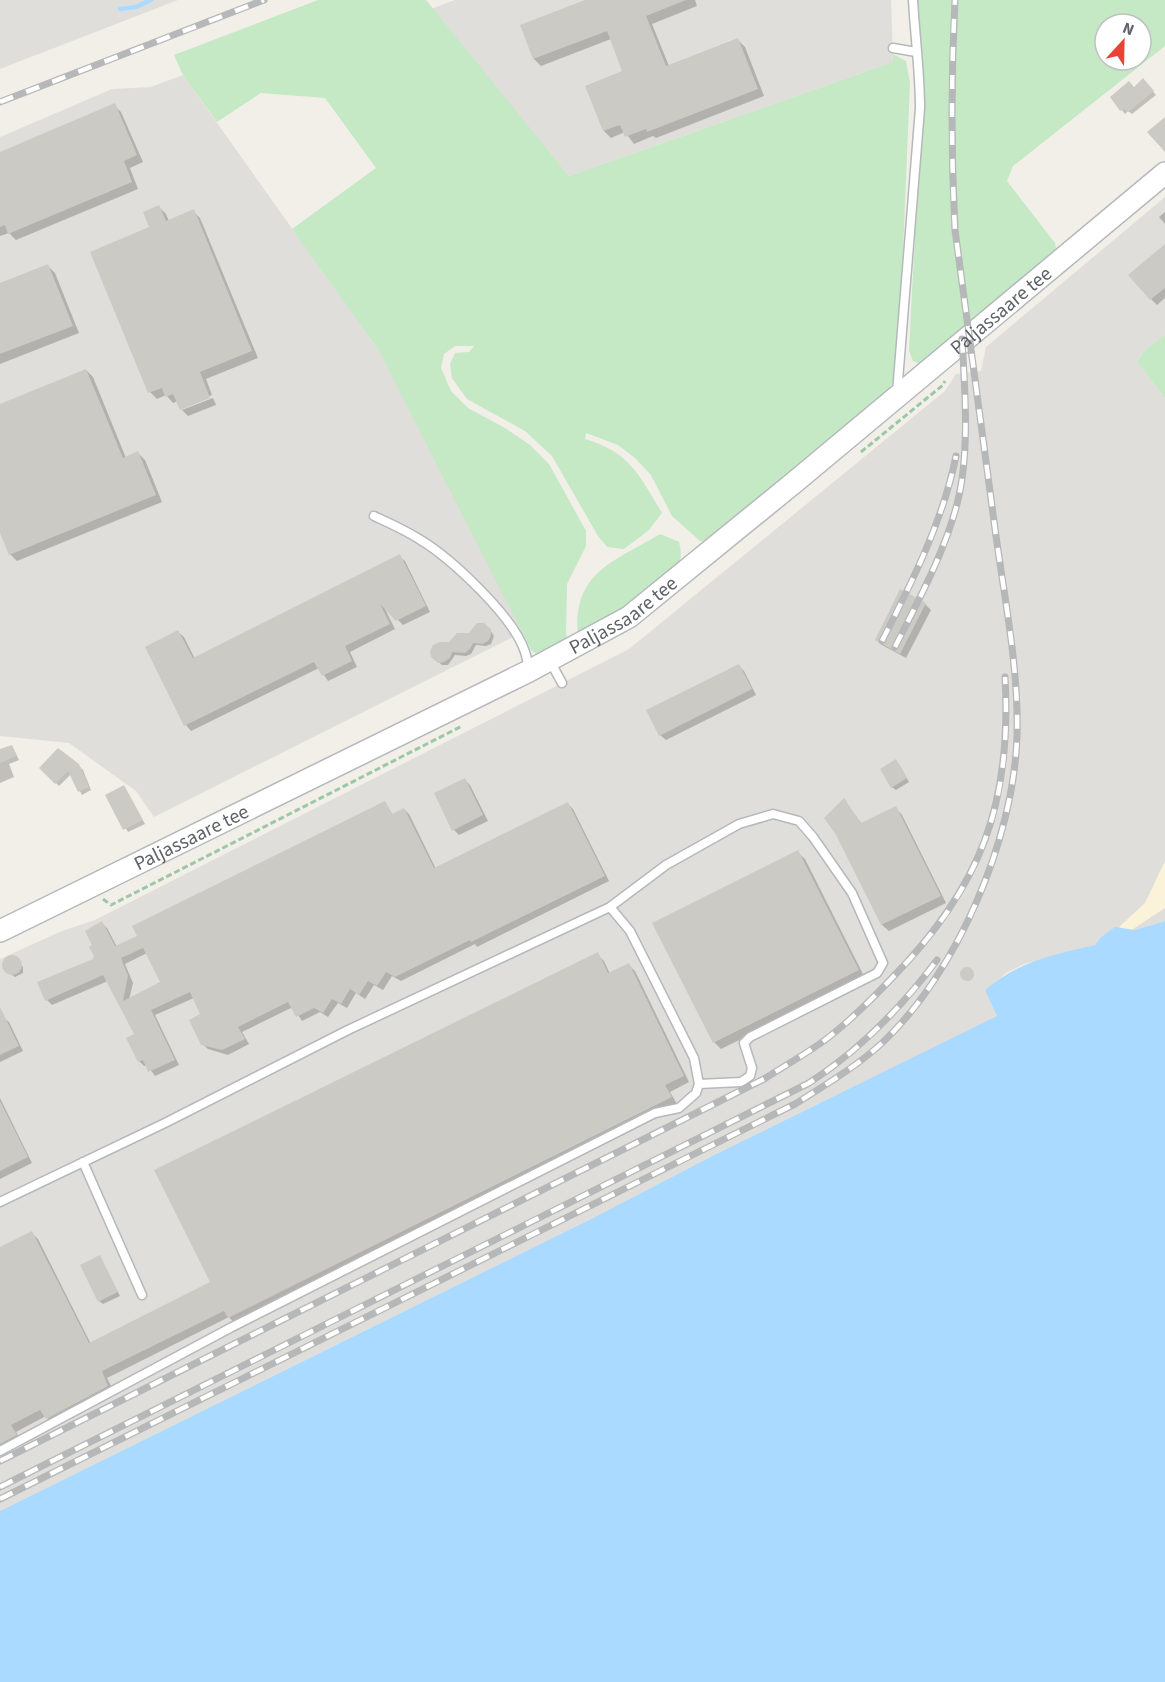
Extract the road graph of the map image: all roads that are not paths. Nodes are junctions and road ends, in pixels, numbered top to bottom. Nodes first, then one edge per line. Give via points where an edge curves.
1 (913, 0) edge
2 (893, 48) dead end
3 (916, 52) junction
4 (1165, 172) edge
5 (897, 396) junction
6 (374, 516) dead end
7 (549, 661) junction
8 (529, 671) junction
9 (562, 683) dead end
10 (610, 907) junction
11 (0, 931) edge
12 (699, 1084) junction
13 (83, 1162) junction
14 (0, 1202) edge
15 (142, 1295) dead end
16 (0, 1451) edge

1 - 3 lane
2 - 3 lane
3 - 5 lane via 920,108
4 - 5 street, Paljassaare tee
5 - 7 street, Paljassaare tee via 629,617
6 - 8 lane via 421,540 482,594 510,623 525,652
7 - 8 street, Paljassaare tee
7 - 9 lane
8 - 11 street, Paljassaare tee
10 - 12 lane via 636,942 694,1058
10 - 12 lane via 666,866 739,824 773,814 799,821 852,893 883,963 877,973 750,1037 744,1043 752,1068 750,1076 741,1082
10 - 13 lane via 348,1030
12 - 16 lane via 696,1093 679,1108 655,1113 232,1326
13 - 14 lane
13 - 15 lane

